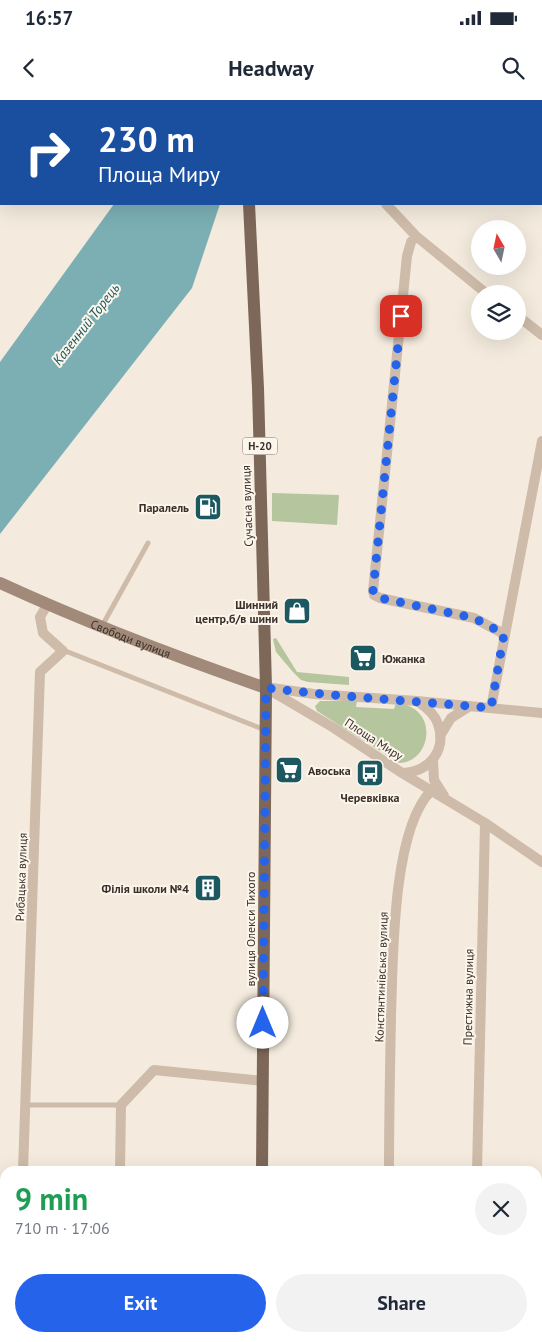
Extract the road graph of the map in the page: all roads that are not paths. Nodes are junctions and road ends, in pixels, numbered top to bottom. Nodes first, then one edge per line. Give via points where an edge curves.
1 (249, 205) edge
2 (387, 205) edge
3 (416, 236) junction
4 (476, 285) edge
5 (526, 322) edge
6 (542, 335) edge
7 (542, 441) edge
8 (148, 543) dead end
9 (0, 583) edge
10 (48, 605) junction
11 (101, 626) junction
12 (504, 634) junction
13 (61, 649) junction
14 (266, 688) junction
15 (417, 701) junction
16 (470, 706) junction
17 (491, 708) junction
18 (542, 713) edge
19 (266, 731) junction
20 (440, 736) junction
21 (433, 760) junction
22 (402, 773) junction
23 (432, 791) junction
24 (446, 799) junction
25 (485, 823) junction
26 (542, 862) edge
27 (263, 1081) junction
28 (25, 1105) junction
29 (121, 1105) junction
30 (23, 1166) edge
31 (120, 1166) edge
32 (262, 1166) edge
33 (389, 1166) edge
34 (477, 1166) edge

1 - 14 main road, Сучасна вулиця / Н-20
2 - 3 street
3 - 4 street
3 - 12 street via 407,256 373,591 380,598 474,618
5 - 6 street
7 - 12 street
8 - 11 lane
9 - 10 main road, Свободи вулиця
10 - 11 main road, Свободи вулиця
10 - 13 street via 40,617 44,633
11 - 14 main road, Свободи вулиця
12 - 17 street
13 - 19 lane
13 - 28 street, Рибацька вулиця via 63,651 40,672
14 - 15 street, Площа Миру
14 - 19 main road, вулиця Олекси Тихого / Н-20
14 - 22 street, Площа Миру
15 - 16 street, Площа Миру
15 - 20 street via 431,712 438,723
16 - 17 street, Площа Миру
16 - 20 street via 451,718
17 - 18 street, Площа Миру
19 - 27 main road, вулиця Олекси Тихого / Н-20
20 - 21 street
21 - 22 street, Площа Миру via 414,773
21 - 24 street via 434,780
22 - 23 street
23 - 24 street
23 - 33 street, Констянтинівська вулиця via 423,800 409,832 397,891
24 - 25 street
25 - 26 street
25 - 34 street, Престижна вулиця
27 - 29 street via 154,1070
27 - 32 main road, вулиця Олекси Тихого / Н-20
28 - 29 lane
28 - 30 street, Рибацька вулиця
29 - 31 street

